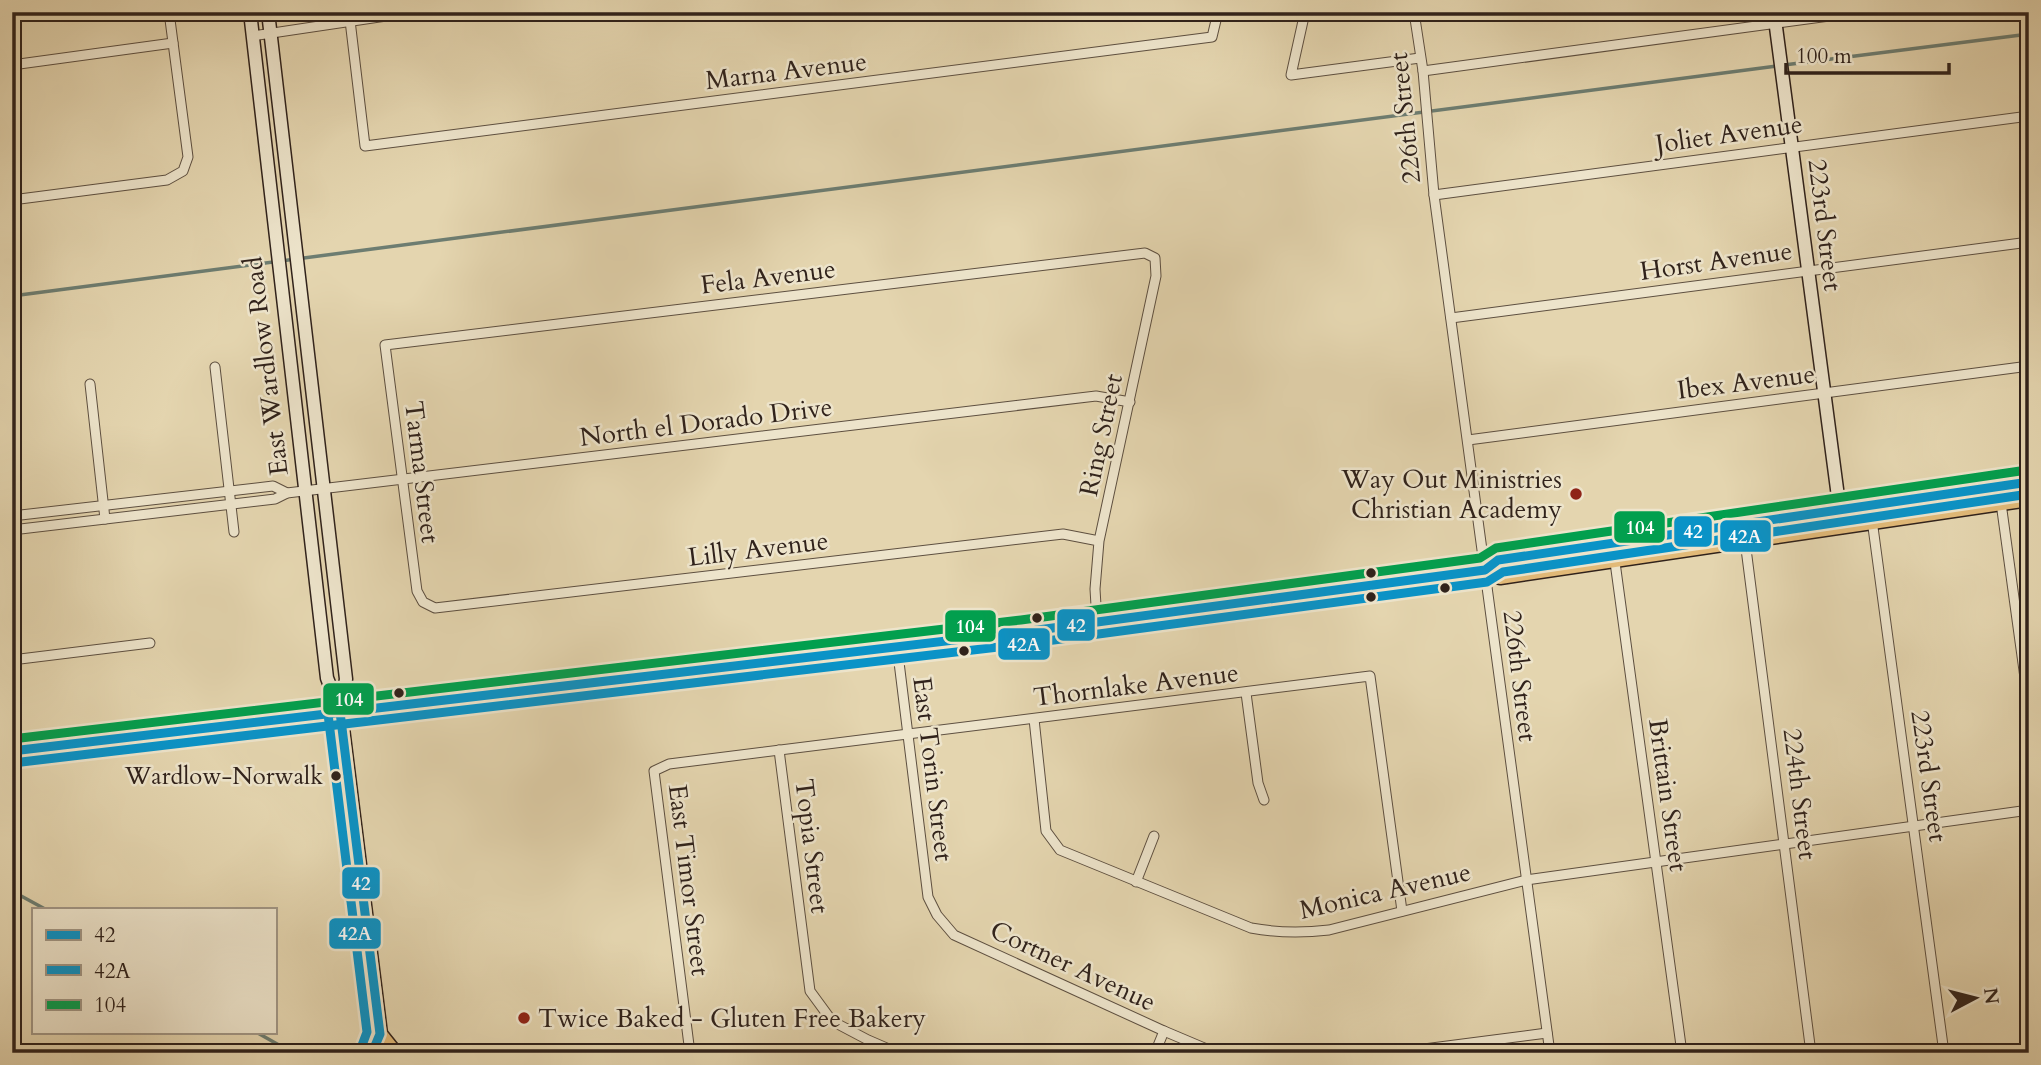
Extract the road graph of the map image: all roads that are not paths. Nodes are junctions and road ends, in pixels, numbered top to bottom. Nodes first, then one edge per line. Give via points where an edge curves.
1 (169, 12) edge
2 (250, 12) edge
3 (268, 12) edge
4 (413, 12) edge
5 (1218, 12) edge
6 (1305, 12) edge
7 (1415, 12) edge
8 (1859, 12) edge
9 (350, 16) edge
10 (1775, 18) edge
11 (271, 33) junction
12 (252, 36) junction
13 (173, 43) junction
14 (1420, 58) junction
15 (12, 65) edge
16 (1423, 71) junction
17 (2029, 116) edge
18 (1792, 147) junction
19 (1434, 195) junction
20 (12, 200) edge
21 (2029, 242) edge
22 (1155, 258) joint
23 (1808, 270) junction
24 (1451, 318) junction
25 (386, 345) joint
26 (2029, 366) edge
27 (215, 368) dead end
28 (90, 384) dead end
29 (1824, 393) junction
30 (1130, 401) junction
31 (1468, 440) junction
32 (402, 479) junction
33 (2029, 482) edge
34 (324, 488) junction
35 (305, 490) junction
36 (229, 491) junction
37 (287, 493) junction
38 (173, 497) junction
39 (2029, 499) edge
40 (2001, 503) junction
41 (103, 505) junction
42 (230, 505) junction
43 (1870, 505) junction
44 (1840, 510) junction
45 (174, 511) junction
46 (12, 516) edge
47 (104, 519) junction
48 (1872, 522) junction
49 (1842, 527) junction
50 (12, 530) edge
51 (234, 532) dead end
52 (1099, 541) junction
53 (1745, 541) junction
54 (1612, 543) junction
55 (1615, 560) junction
56 (1485, 570) junction
57 (423, 602) joint
58 (1097, 622) junction
59 (150, 643) dead end
60 (897, 646) junction
61 (12, 660) edge
62 (1246, 692) junction
63 (2029, 707) edge
64 (340, 712) junction
65 (1034, 719) junction
66 (908, 735) junction
67 (779, 750) junction
68 (12, 751) edge
69 (668, 764) joint
70 (1264, 800) dead end
71 (2029, 810) edge
72 (1912, 827) junction
73 (1154, 836) dead end
74 (1786, 845) junction
75 (1656, 861) junction
76 (1526, 880) junction
77 (1136, 882) junction
78 (928, 897) joint
79 (1402, 911) junction
80 (1164, 1031) junction
81 (1547, 1033) junction
82 (380, 1034) junction
83 (372, 1053) edge
84 (393, 1053) edge
85 (690, 1053) edge
86 (898, 1053) edge
87 (1155, 1053) edge
88 (1216, 1053) edge
89 (1393, 1053) edge
90 (1550, 1053) edge
91 (1682, 1053) edge
92 (1811, 1053) edge
93 (1944, 1053) edge

1 - 13 street
2 - 12 main road, East Wardlow Road
3 - 11 main road, East Wardlow Road
4 - 9 street
5 - 9 street, Marna Avenue via 1212,37 365,146
6 - 14 street via 1291,75
7 - 14 street, 226th Street
8 - 10 street
9 - 11 street
10 - 16 street
10 - 18 main road, 223rd Street
11 - 12 street
11 - 34 main road, East Wardlow Road
12 - 35 main road, East Wardlow Road
13 - 15 street
13 - 20 street via 188,157 183,171 167,180
14 - 16 street, 226th Street
16 - 19 street, 226th Street
17 - 18 street, Joliet Avenue
18 - 19 street, Joliet Avenue
18 - 23 main road, 223rd Street
19 - 24 street, 226th Street
21 - 23 street, Horst Avenue
22 - 25 street, Fela Avenue via 1145,253
22 - 30 street, Ring Street via 1156,275
23 - 24 street, Horst Avenue
23 - 29 main road, 223rd Street
24 - 31 street, 226th Street
25 - 32 street, Tarma Street
26 - 29 street, Ibex Avenue
27 - 36 street
28 - 41 street
29 - 31 street, Ibex Avenue
29 - 44 main road, 223rd Street
30 - 32 street, North el Dorado Drive via 1096,397
30 - 52 street, Ring Street
31 - 56 street, 226th Street
32 - 34 street, North el Dorado Drive
32 - 57 street, Tarma Street via 417,591
33 - 43 main road
34 - 35 street, North el Dorado Drive
34 - 64 main road, East Wardlow Road via 346,679
35 - 37 street, North el Dorado Drive
35 - 64 main road, East Wardlow Road via 327,678
36 - 37 street, North el Dorado Drive via 273,485
36 - 38 street, North el Dorado Drive
36 - 42 street
37 - 42 street, North el Dorado Drive
38 - 41 street, North el Dorado Drive
38 - 45 street
39 - 40 main road
40 - 48 main road
40 - 63 street
41 - 46 street, North el Dorado Drive
41 - 47 street
42 - 45 street, North el Dorado Drive
42 - 51 street
43 - 44 main road
43 - 48 street, 223rd Street
44 - 49 main road, 223rd Street
44 - 54 main road
45 - 47 street, North el Dorado Drive
47 - 50 street, North el Dorado Drive
48 - 49 main road
48 - 72 street, 223rd Street
49 - 53 main road
52 - 57 street, Lilly Avenue via 1063,534 435,608
52 - 58 street, Ring Street
53 - 55 main road
53 - 74 street, 224th Street
54 - 55 street, Brittain Street
54 - 56 main road via 1498,561
55 - 56 main road via 1500,577
55 - 75 street, Brittain Street
56 - 58 main road
56 - 76 street, 226th Street
58 - 60 main road
59 - 61 street
60 - 64 main road
60 - 66 street, East Torin Street
62 - 65 street, Thornlake Avenue
62 - 70 street
62 - 79 street, Thornlake Avenue via 1370,676
64 - 68 main road
64 - 82 main road, East Wardlow Road
65 - 66 street, Thornlake Avenue
65 - 77 street, Monica Avenue via 1046,831 1059,850
66 - 67 street, Thornlake Avenue
66 - 78 street, East Torin Street
67 - 69 street, Thornlake Avenue
67 - 86 street, Topia Street via 810,991 832,1021
69 - 85 street, East Timor Street via 654,771
71 - 72 street, Monica Avenue
72 - 74 street, Monica Avenue
72 - 93 street, 223rd Street
73 - 77 street
74 - 75 street, Monica Avenue
74 - 92 street, 224th Street
75 - 76 street, Monica Avenue
75 - 91 street, Brittain Street
76 - 79 street, Monica Avenue
76 - 81 street, 226th Street
77 - 79 street, Monica Avenue via 1251,928 1275,933 1329,930
78 - 80 street, Cortner Avenue via 954,934
80 - 87 street
80 - 88 street, Cortner Avenue
81 - 89 street
81 - 90 street, 226th Street
82 - 83 main road, East Wardlow Road
82 - 84 main road, East Wardlow Road

